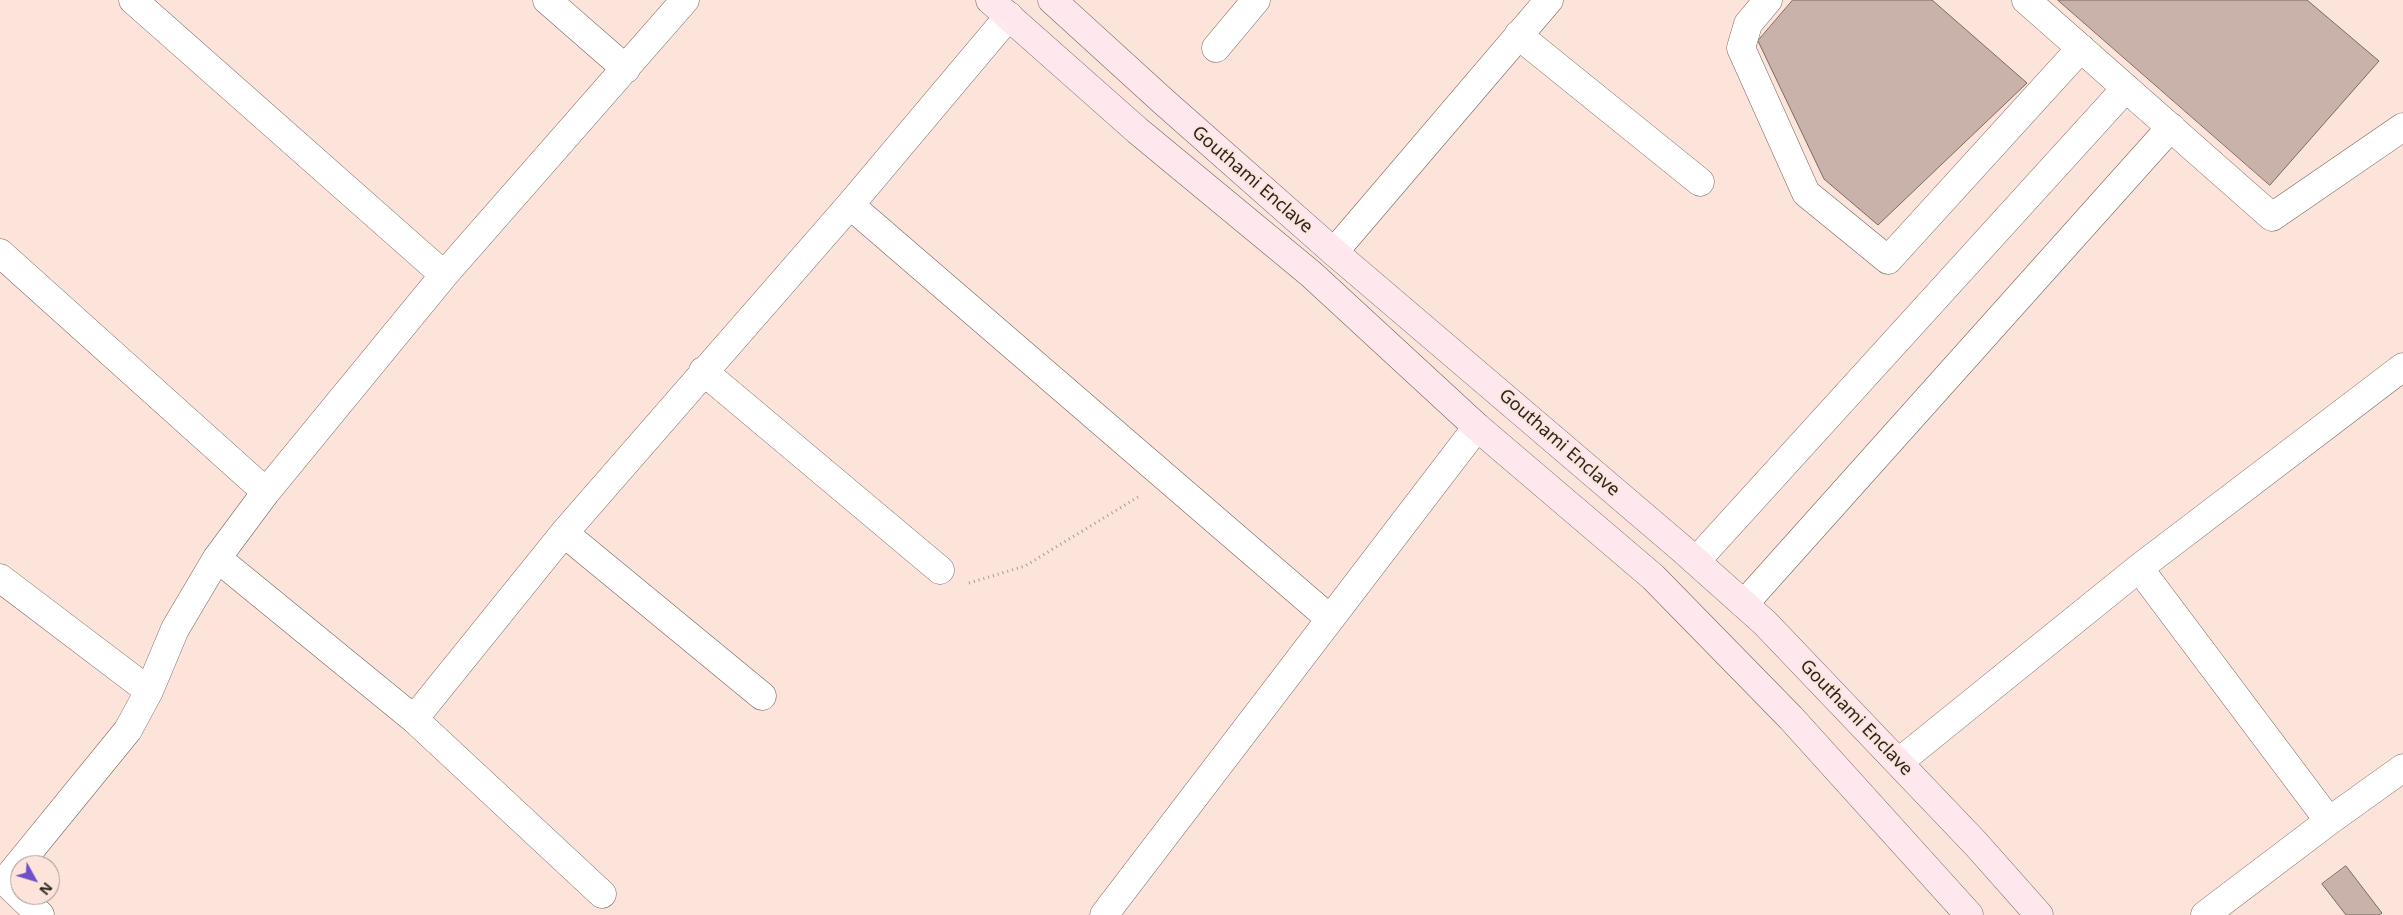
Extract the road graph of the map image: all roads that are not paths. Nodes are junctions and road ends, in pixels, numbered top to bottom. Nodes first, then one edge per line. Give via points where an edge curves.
1 (134, 0) edge
2 (547, 0) edge
3 (685, 0) edge
4 (1052, 0) edge
5 (1256, 0) edge
6 (1548, 0) edge
7 (1768, 0) edge
8 (2026, 0) edge
9 (1000, 8) edge
10 (1518, 35) junction
11 (1216, 48) dead end
12 (2081, 48) junction
13 (626, 69) junction
14 (2126, 88) junction
15 (2171, 127) junction
16 (2403, 127) edge
17 (1700, 182) dead end
18 (850, 205) junction
19 (1334, 252) junction
20 (0, 253) edge
21 (444, 275) junction
22 (2403, 367) edge
23 (704, 371) junction
24 (1477, 427) junction
25 (266, 492) junction
26 (564, 533) junction
27 (217, 558) junction
28 (1696, 561) junction
29 (2139, 568) junction
30 (940, 570) road end
31 (0, 578) edge
32 (1744, 604) junction
33 (1329, 618) junction
34 (149, 691) junction
35 (762, 696) dead end
36 (414, 719) junction
37 (1899, 762) junction
38 (2403, 768) edge
39 (2328, 821) junction
40 (2, 882) edge
41 (602, 894) dead end
42 (40, 915) edge
43 (1104, 915) edge
44 (1969, 915) edge
45 (2039, 915) edge
46 (2204, 915) edge

1 - 21 street
2 - 13 street
3 - 13 street
4 - 19 street, Gouthami Enclave
5 - 11 street
6 - 10 street
7 - 12 street via 1748,24 1741,48 1806,193 1888,260
8 - 12 street
9 - 18 street
9 - 24 street, Gouthami Enclave via 1138,130 1311,274
10 - 17 street
10 - 19 street
12 - 14 street
13 - 21 street
14 - 15 street
14 - 28 street
15 - 16 street via 2272,217
15 - 32 street
18 - 23 street
18 - 33 street
19 - 28 street, Gouthami Enclave
20 - 25 street
21 - 25 street
22 - 29 street
23 - 26 street
23 - 30 street
24 - 33 street
24 - 44 street, Gouthami Enclave via 1652,577 1791,718
25 - 27 street
26 - 35 street
26 - 36 street
27 - 34 street via 175,629
27 - 36 street
28 - 32 street, Gouthami Enclave
29 - 37 street
29 - 39 street
31 - 34 street
32 - 37 street, Gouthami Enclave
33 - 43 street
34 - 40 street via 128,730
36 - 41 street
37 - 45 street, Gouthami Enclave
38 - 39 street
39 - 46 street
40 - 42 street

